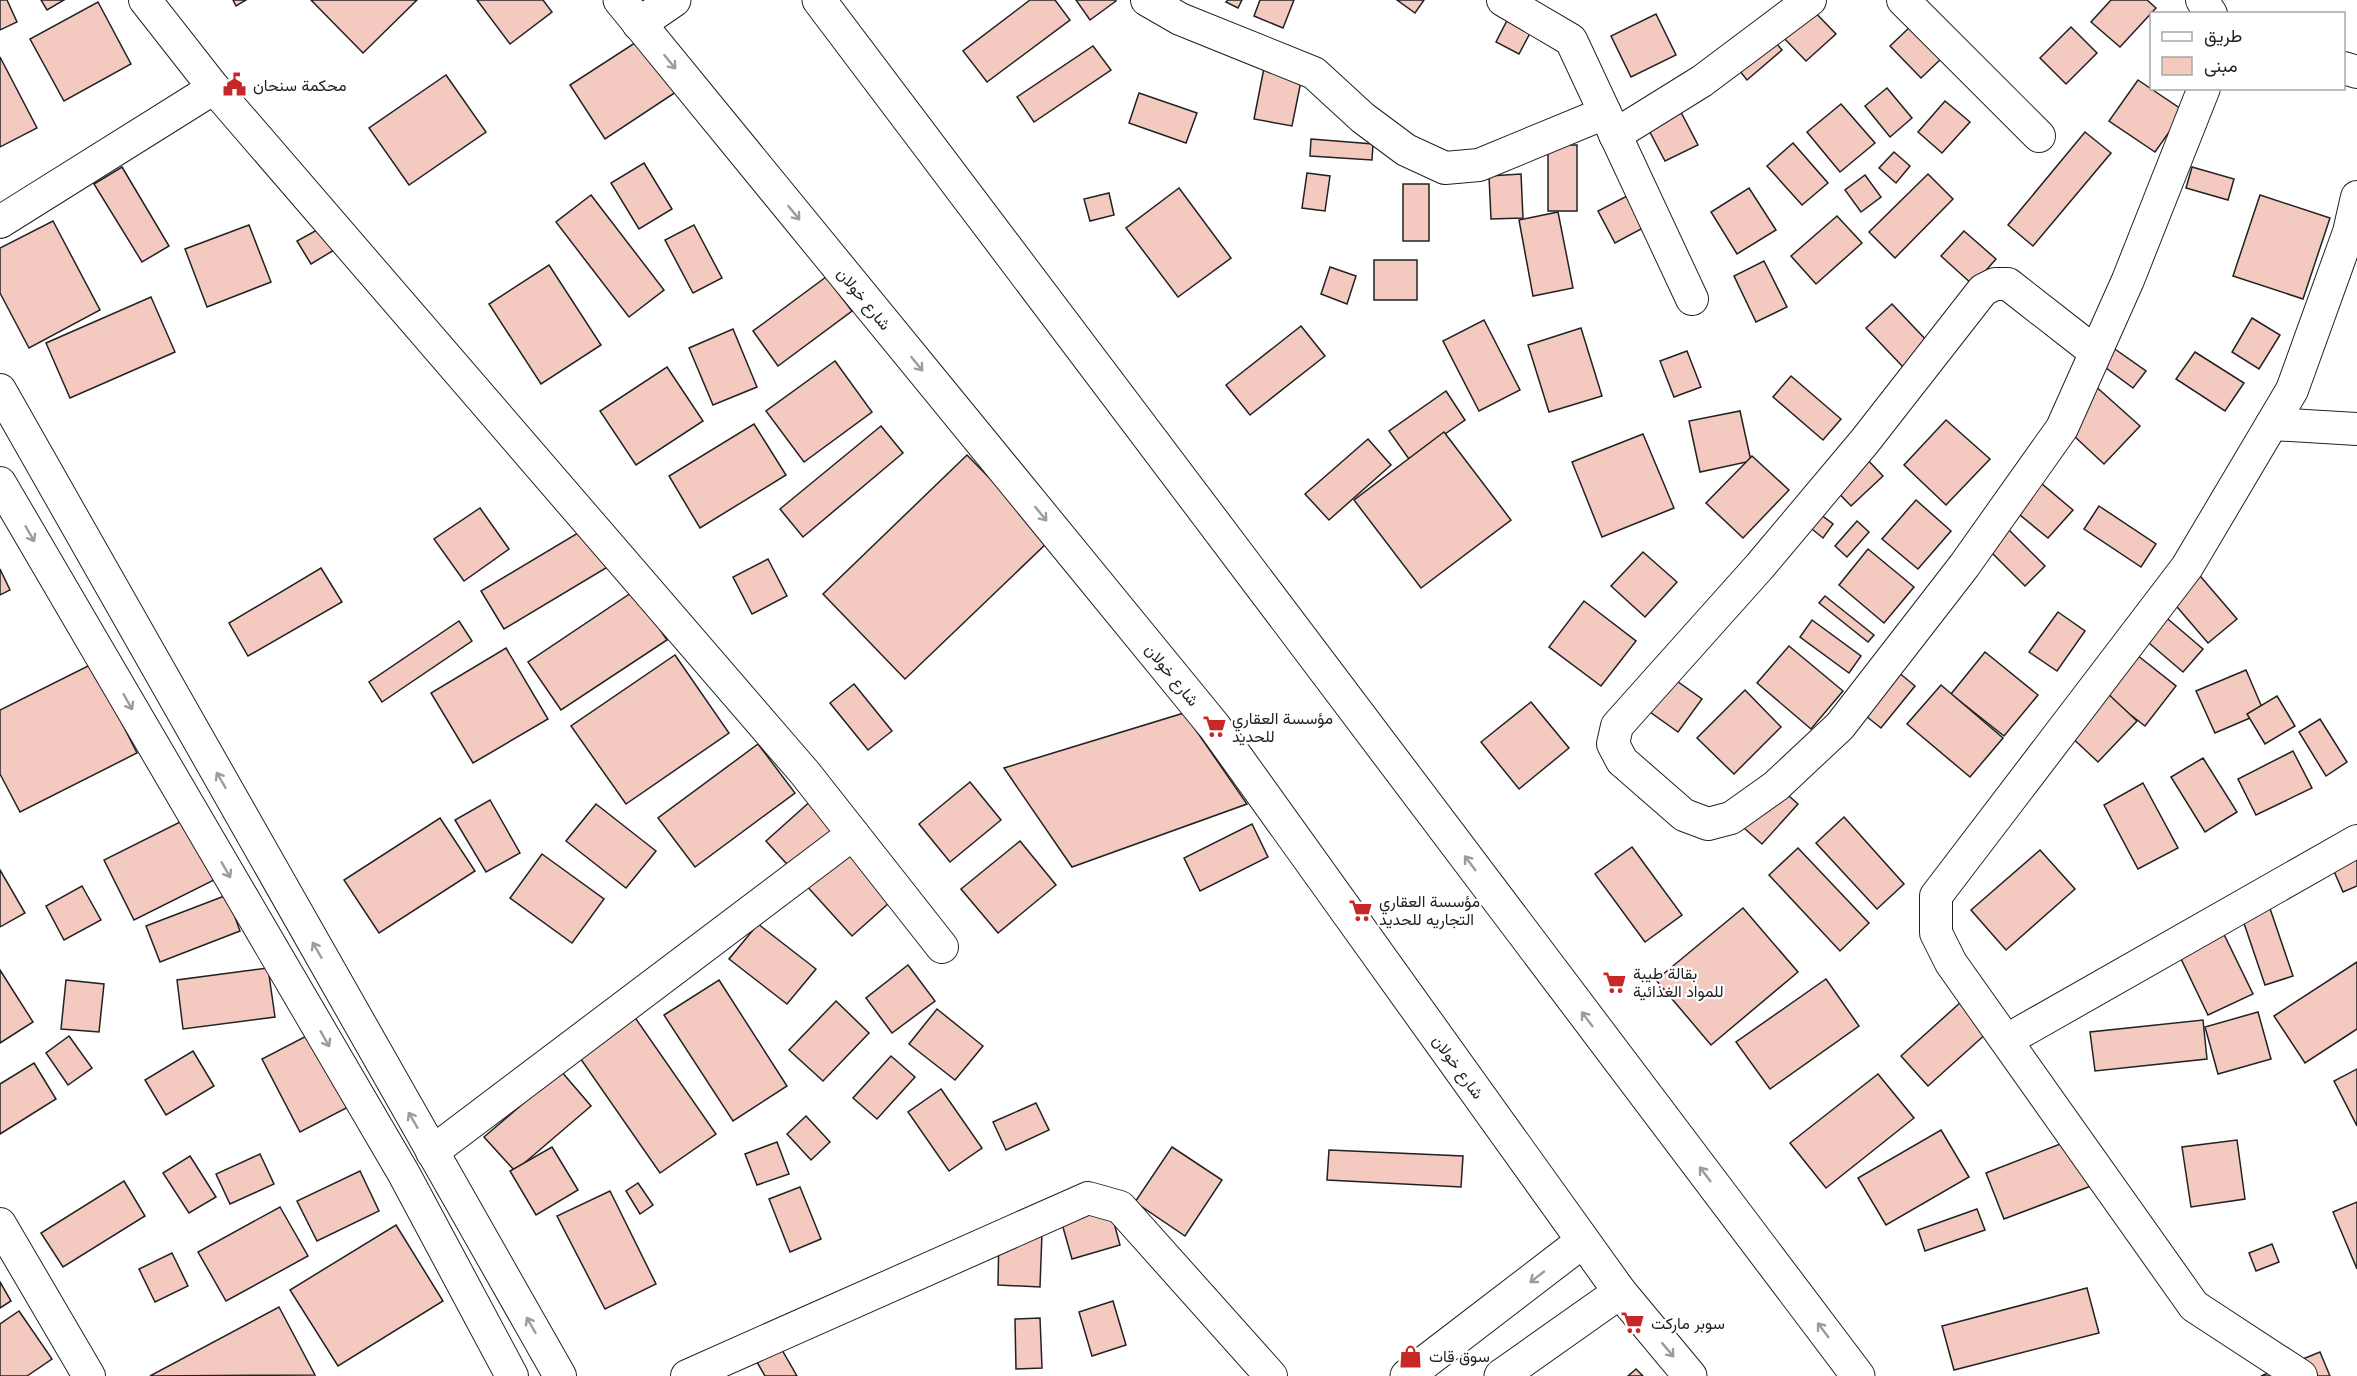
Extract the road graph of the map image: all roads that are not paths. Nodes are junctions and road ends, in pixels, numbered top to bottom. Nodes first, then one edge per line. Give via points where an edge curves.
1 (145, 0) edge
2 (674, 0) edge
3 (819, 0) edge
4 (1147, 0) edge
5 (1503, 0) edge
6 (1810, 0) edge
7 (1903, 0) edge
8 (630, 12) edge
9 (214, 88) junction
10 (2203, 90) edge
11 (1610, 124) junction
12 (2039, 136) dead end
13 (2357, 197) edge
14 (0, 222) edge
15 (1692, 299) dead end
16 (2095, 352) junction
17 (0, 390) edge
18 (2272, 424) junction
19 (2357, 429) edge
20 (0, 483) edge
21 (853, 834) junction
22 (2357, 841) edge
23 (942, 947) dead end
24 (2007, 1040) junction
25 (432, 1152) junction
26 (0, 1224) edge
27 (1583, 1241) junction
28 (1620, 1292) junction
29 (89, 1376) edge
30 (512, 1376) edge
31 (560, 1376) edge
32 (687, 1376) edge
33 (1271, 1376) edge
34 (1407, 1376) edge
35 (1501, 1376) edge
36 (1690, 1376) edge
37 (1858, 1376) edge
38 (2301, 1376) edge

1 - 9 street
2 - 8 main road
37 -> 3 main road
4 - 11 street via 1180,19 1314,73 1363,118 1406,150 1445,168 1479,165
5 - 11 street via 1571,40
6 - 11 street via 1702,81
7 - 12 street
8 -> 27 main road, شارع خولان via 1214,726
9 - 14 street
9 - 21 street via 805,773
10 - 16 street via 2128,280
11 - 15 street
13 - 18 street via 2349,232 2292,390
16 - 16 street via 2062,428 1964,566 1840,726 1776,786 1731,818 1708,824 1684,815 1622,761 1613,744 1617,726 1865,441 1983,290 1995,284 2008,284
25 -> 17 street
18 - 19 street
18 - 24 street via 2187,567 1936,896 1936,933 1951,963
20 -> 30 street via 404,1174
21 - 23 street
21 - 25 street
22 - 24 street
24 - 38 street via 2194,1306
31 -> 25 street
26 - 29 street
27 - 28 main road, شارع خولان
27 -> 34 main road
28 - 35 main road
28 -> 36 main road, شارع خولان
32 - 33 street via 1088,1198 1120,1206

